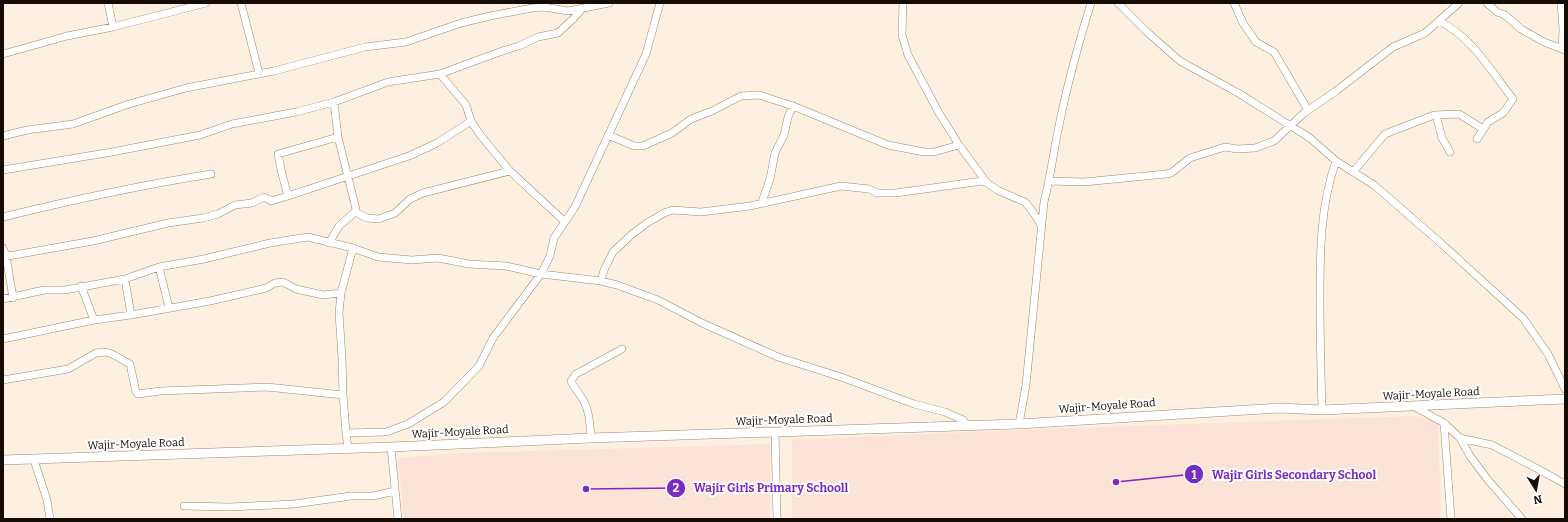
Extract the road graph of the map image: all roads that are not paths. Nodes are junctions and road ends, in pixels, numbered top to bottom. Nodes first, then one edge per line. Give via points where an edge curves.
1 (108, 3) edge
2 (206, 3) edge
3 (241, 3) edge
4 (609, 3) edge
5 (660, 3) edge
6 (903, 3) edge
7 (1092, 3) edge
8 (1118, 3) edge
9 (1234, 3) edge
10 (1459, 3) edge
11 (1487, 3) edge
12 (1561, 3) edge
13 (582, 9) junction
14 (1440, 20) junction
15 (113, 27) junction
16 (1564, 49) edge
17 (3, 54) edge
18 (259, 73) junction
19 (440, 74) junction
20 (334, 102) junction
21 (793, 106) junction
22 (1308, 110) junction
23 (1436, 115) junction
24 (471, 121) junction
25 (1291, 126) junction
26 (1483, 129) junction
27 (608, 135) junction
28 (3, 136) edge
29 (338, 138) junction
30 (1477, 139) dead end
31 (959, 145) junction
32 (1450, 152) dead end
33 (1336, 161) junction
34 (3, 170) edge
35 (510, 171) junction
36 (1353, 172) junction
37 (211, 174) dead end
38 (348, 177) junction
39 (1050, 181) junction
40 (987, 183) junction
41 (288, 196) junction
42 (762, 202) junction
43 (355, 212) junction
44 (3, 217) edge
45 (564, 221) junction
46 (1041, 225) junction
47 (329, 243) junction
48 (3, 248) edge
49 (353, 248) junction
50 (4, 256) edge
51 (159, 267) junction
52 (541, 274) junction
53 (125, 279) junction
54 (601, 281) junction
55 (81, 286) junction
56 (341, 293) junction
57 (13, 298) junction
58 (3, 299) edge
59 (169, 308) junction
60 (131, 315) junction
61 (94, 320) junction
62 (3, 339) edge
63 (622, 349) dead end
64 (3, 380) edge
65 (1565, 388) edge
66 (343, 395) junction
67 (1565, 399) edge
68 (1415, 407) junction
69 (1322, 410) junction
70 (1444, 423) junction
71 (1019, 424) junction
72 (968, 426) junction
73 (775, 432) junction
74 (346, 433) junction
75 (591, 438) junction
76 (1460, 438) junction
77 (391, 447) junction
78 (348, 448) junction
79 (3, 460) edge
80 (34, 460) junction
81 (1565, 484) edge
82 (395, 491) junction
83 (184, 506) dead end
84 (50, 519) edge
85 (398, 519) edge
86 (777, 519) edge
87 (1451, 519) edge
88 (1522, 519) edge

1 - 15 street
2 - 15 street
3 - 18 street
4 - 13 street
5 - 27 street via 646,54
6 - 31 street via 902,35 908,55
7 - 39 street via 1075,54
8 - 25 street via 1180,61
9 - 22 street via 1256,42 1274,52
10 - 14 street
11 - 16 street via 1521,29 1544,42
12 - 16 street
13 - 18 street via 568,11 544,7 490,16 461,22 406,42 365,48
13 - 19 street via 558,32
14 - 22 street via 1425,33 1392,47
14 - 26 street via 1471,44 1514,99 1503,113 1488,122
15 - 17 street via 67,36
18 - 28 street via 186,88 129,104 73,124
19 - 20 street via 388,82
19 - 24 street via 466,105
20 - 29 street
20 - 34 street via 232,124 200,135
21 - 27 street via 759,95 741,96 712,111 690,118 672,133 650,144 634,146
21 - 31 street via 888,145 934,152
21 - 42 street via 775,153
22 - 25 street
23 - 26 street via 1459,114
23 - 32 street via 1442,138
23 - 36 street via 1385,134
24 - 35 street via 480,136
24 - 38 street via 416,153
25 - 33 street via 1310,138
25 - 39 street via 1274,141 1255,148 1225,147 1190,158 1171,173 1084,182
26 - 30 street
27 - 45 street via 575,207
29 - 38 street
29 - 41 street via 278,154
31 - 40 street
33 - 36 street
33 - 69 street via 1328,183 1321,225
35 - 43 street via 423,193 410,199 395,213 378,219 367,218
35 - 45 street
36 - 65 street via 1374,185 1518,314 1548,354
37 - 44 street
38 - 41 street
38 - 43 street
39 - 46 street
40 - 42 street via 977,181 876,194 868,189 841,186
40 - 46 street via 1025,202
41 - 50 street via 272,201 264,197 203,218
42 - 54 street via 750,206 701,212 673,210 664,213 631,235 613,252
43 - 47 street via 338,226
45 - 52 street via 554,238 550,256
46 - 71 street via 1026,385
47 - 49 street
47 - 51 street via 308,237
48 - 50 street
49 - 52 street via 378,257 412,260 438,258 469,264 506,266
49 - 56 street
50 - 57 street
51 - 53 street
51 - 59 street
52 - 54 street
52 - 74 street via 493,338 479,366 444,402 408,424 386,432
53 - 55 street
53 - 60 street
54 - 72 street via 658,300 778,357 914,404 945,412 963,420
55 - 57 street via 65,290 44,290
55 - 61 street
56 - 59 street via 323,295 296,289 283,282 210,301
56 - 66 street via 339,313
57 - 58 street
59 - 60 street
60 - 61 street
61 - 62 street
63 - 75 street via 572,378 573,385 586,406
64 - 66 street via 68,369 96,353 105,352 130,364 138,394 267,387
66 - 74 street
67 - 68 main road, Wajir-Moyale Road
68 - 69 main road, Wajir-Moyale Road
68 - 70 street
69 - 71 main road, Wajir-Moyale Road via 1279,408
70 - 76 street
70 - 87 street
71 - 72 main road, Wajir-Moyale Road
72 - 73 main road, Wajir-Moyale Road
73 - 75 main road, Wajir-Moyale Road
73 - 86 street
74 - 78 street
75 - 77 main road, Wajir-Moyale Road
76 - 81 street via 1492,445
76 - 88 street via 1488,480
77 - 78 main road, Wajir-Moyale Road
77 - 82 street
78 - 80 main road, Wajir-Moyale Road
79 - 80 main road, Wajir-Moyale Road
80 - 84 street via 47,500
82 - 83 street via 374,496 351,496 294,504
82 - 85 street

